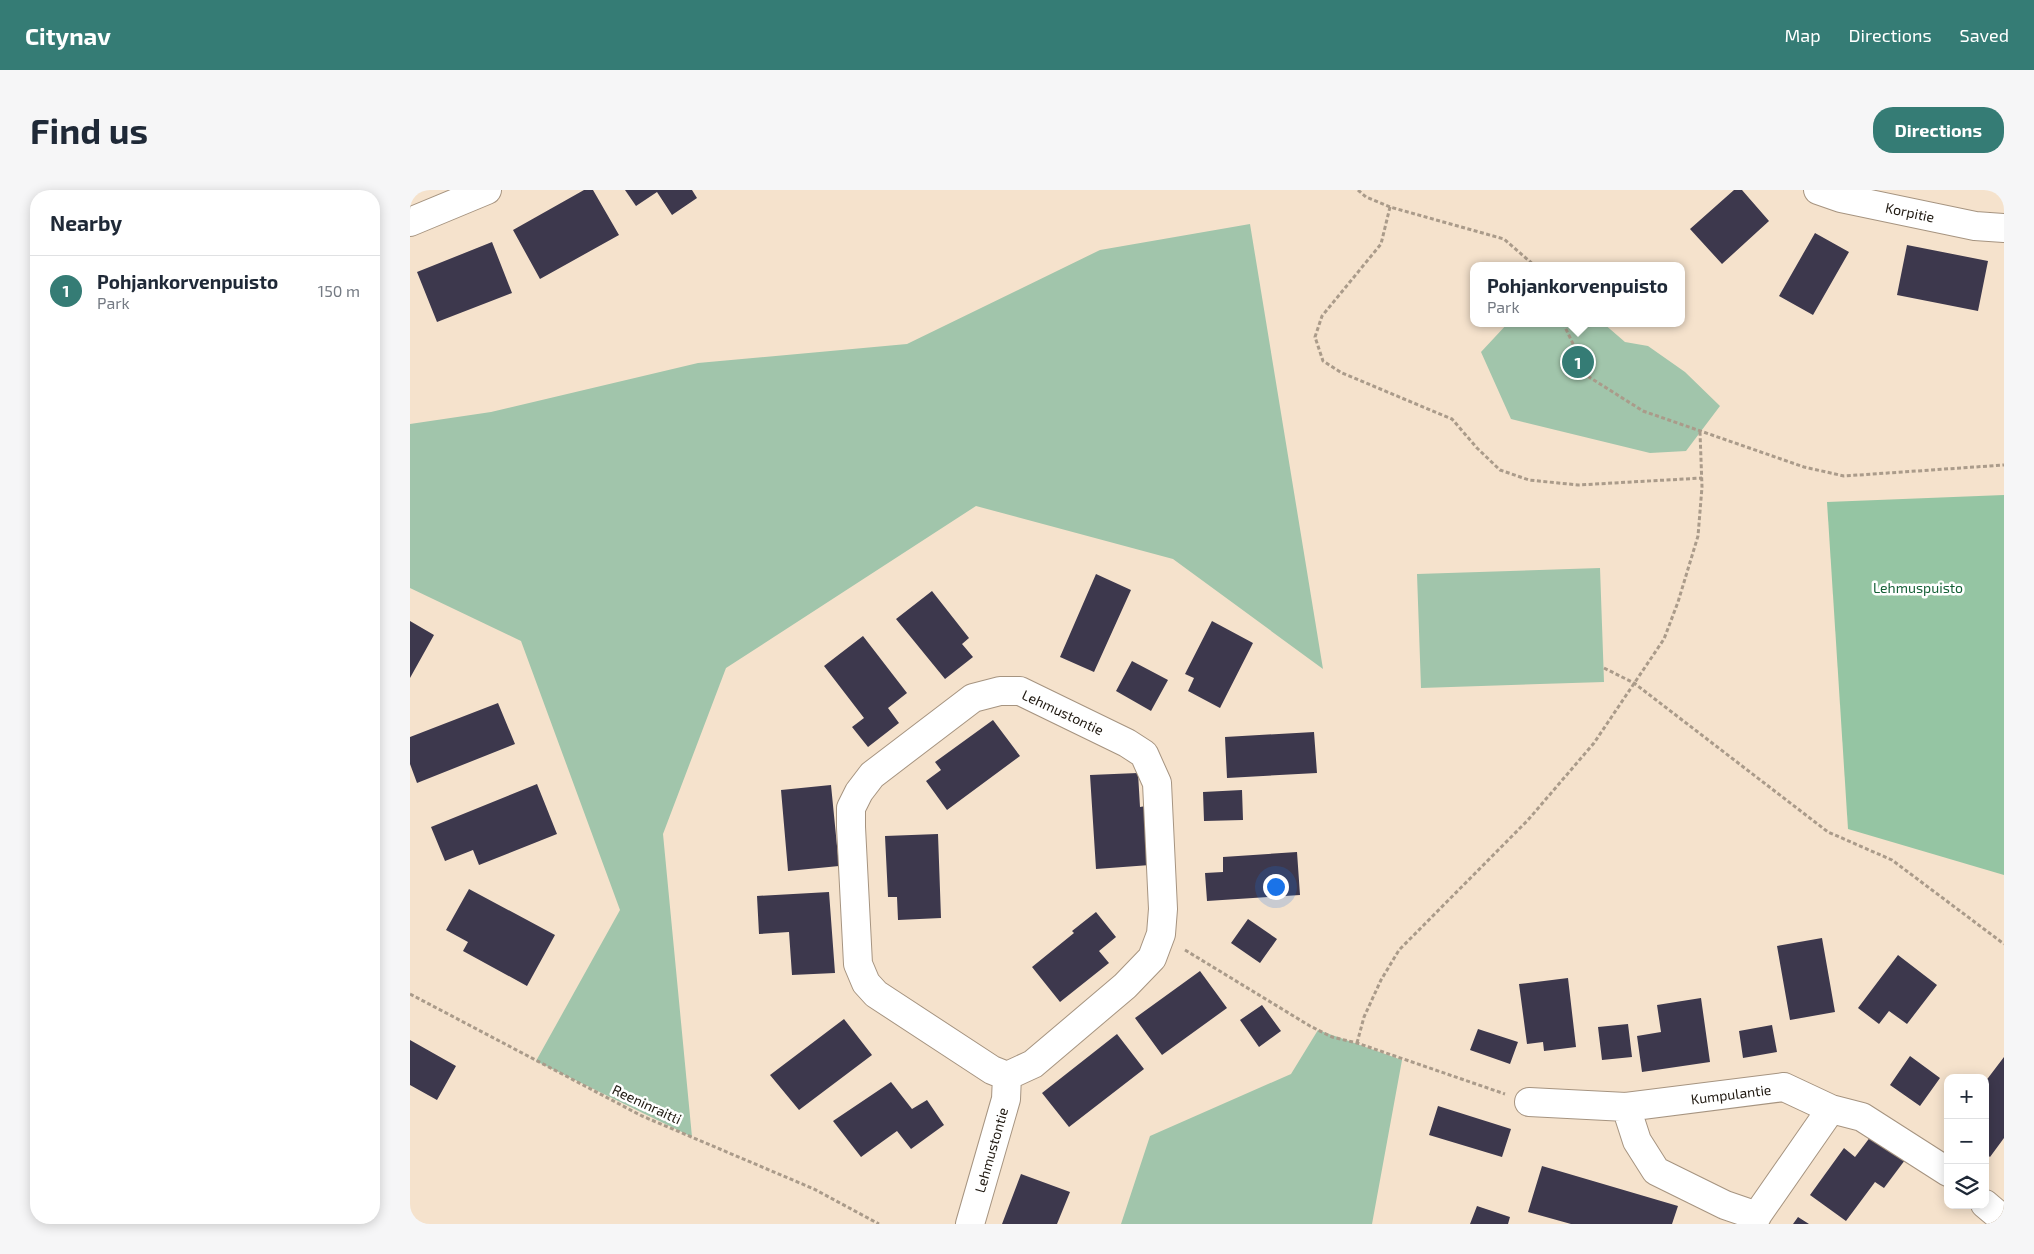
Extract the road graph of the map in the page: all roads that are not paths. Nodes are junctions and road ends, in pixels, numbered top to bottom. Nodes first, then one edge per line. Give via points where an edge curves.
1 (487, 190) edge
2 (1818, 190) edge
3 (410, 222) edge
4 (2004, 228) edge
5 (1007, 1076) junction
6 (1529, 1102) road end
7 (1626, 1108) junction
8 (1831, 1110) junction
9 (1944, 1169) edge
10 (1989, 1207) edge
11 (1754, 1220) edge
12 (2004, 1220) edge
13 (970, 1224) edge

1 - 3 street
2 - 4 street, Korpitie via 1841,198 1975,226
5 - 5 street, Lehmustontie via 1033,1064 1125,986 1152,958 1161,934 1162,909 1157,783 1144,754 1020,691 1000,691 973,698 872,775 851,808 858,964 866,983 876,994 992,1070
5 - 13 street, Lehmustontie via 1006,1099
6 - 7 street, Kumpulantie
7 - 8 street, Kumpulantie via 1784,1087
7 - 11 street via 1637,1141 1656,1171
8 - 9 street, Kumpulantie via 1862,1117
8 - 11 street
10 - 12 street

